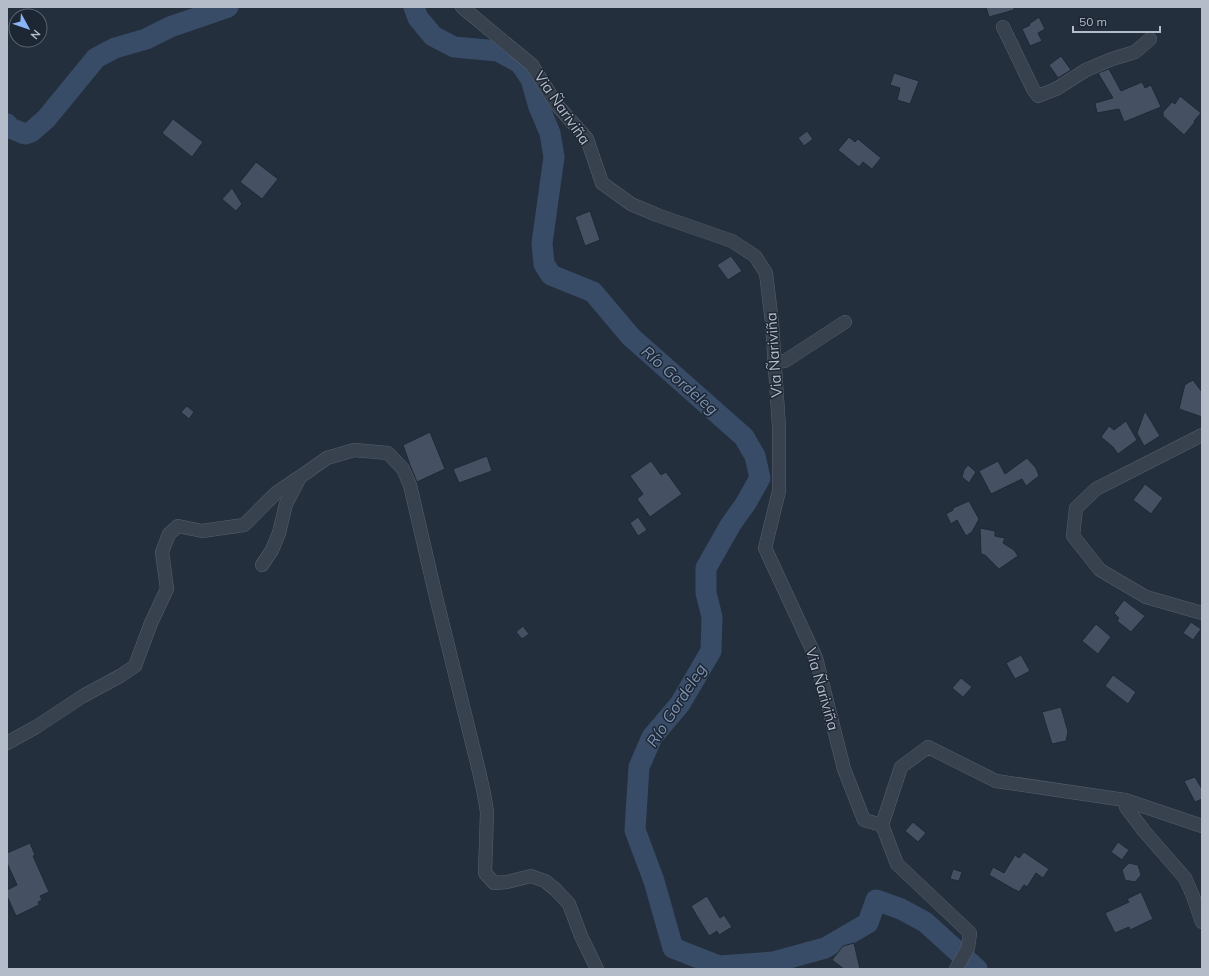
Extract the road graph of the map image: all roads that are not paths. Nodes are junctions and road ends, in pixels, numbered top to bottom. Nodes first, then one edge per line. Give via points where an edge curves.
1 (462, 7) edge
2 (1003, 27) dead end
3 (1150, 39) dead end
4 (845, 322) dead end
5 (774, 362) junction
6 (1202, 436) edge
7 (300, 477) junction
8 (262, 565) dead end
9 (1202, 613) edge
10 (7, 743) edge
11 (1125, 800) junction
12 (882, 825) junction
13 (1202, 826) edge
14 (1202, 922) edge
15 (957, 968) edge
16 (597, 969) edge

1 - 5 street, Via Ñariviña via 532,65 556,105 587,139 602,183 631,204 732,241 755,256 766,273
2 - 3 street via 1038,96 1056,89 1086,70 1135,52
4 - 5 street via 785,361
5 - 12 street, Via Ñariviña via 780,426 779,491 765,548 816,658 844,769 864,820
6 - 9 street via 1096,489 1076,508 1073,536 1100,570 1146,597
7 - 8 street via 286,504 275,544
7 - 10 street via 276,492 244,525 202,531 178,526 169,534 162,552 166,589 135,666
7 - 16 street via 327,458 354,450 388,453 403,469 410,485 479,771 487,812 485,873 494,882 513,881 530,876 545,881 556,890 568,904
11 - 12 street via 996,781 928,746 901,767
11 - 13 street
11 - 14 street via 1126,807 1144,831 1185,878
12 - 15 street via 897,864 970,933 968,948

